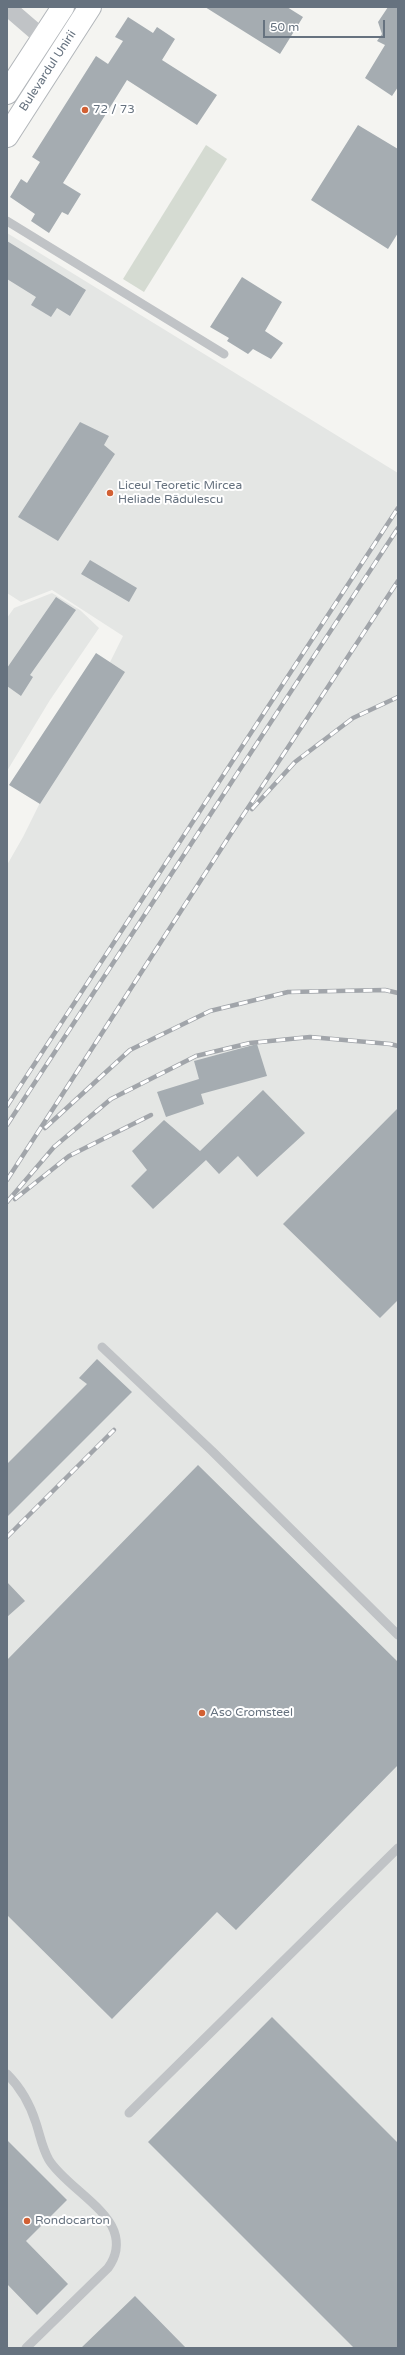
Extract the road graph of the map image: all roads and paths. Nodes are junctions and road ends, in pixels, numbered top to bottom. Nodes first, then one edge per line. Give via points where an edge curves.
1 (7, 7) edge
2 (63, 7) edge
3 (90, 7) edge
4 (42, 38) junction
5 (62, 50) junction
6 (7, 93) edge
7 (7, 136) edge
8 (7, 222) edge
9 (224, 354) dead end
10 (102, 1347) dead end
11 (398, 1634) edge
12 (398, 1848) edge
13 (7, 2074) edge
14 (129, 2113) dead end
15 (26, 2348) edge

1 - 4 street
2 - 4 main road, Bulevardul Unirii
3 - 5 main road, Bulevardul Unirii
4 - 5 main road
4 - 6 main road, Bulevardul Unirii
5 - 7 main road, Bulevardul Unirii
8 - 9 lane
10 - 11 lane
12 - 14 lane
13 - 15 lane via 17,2083 29,2104 49,2161 110,2222 116,2240 116,2251 108,2268

